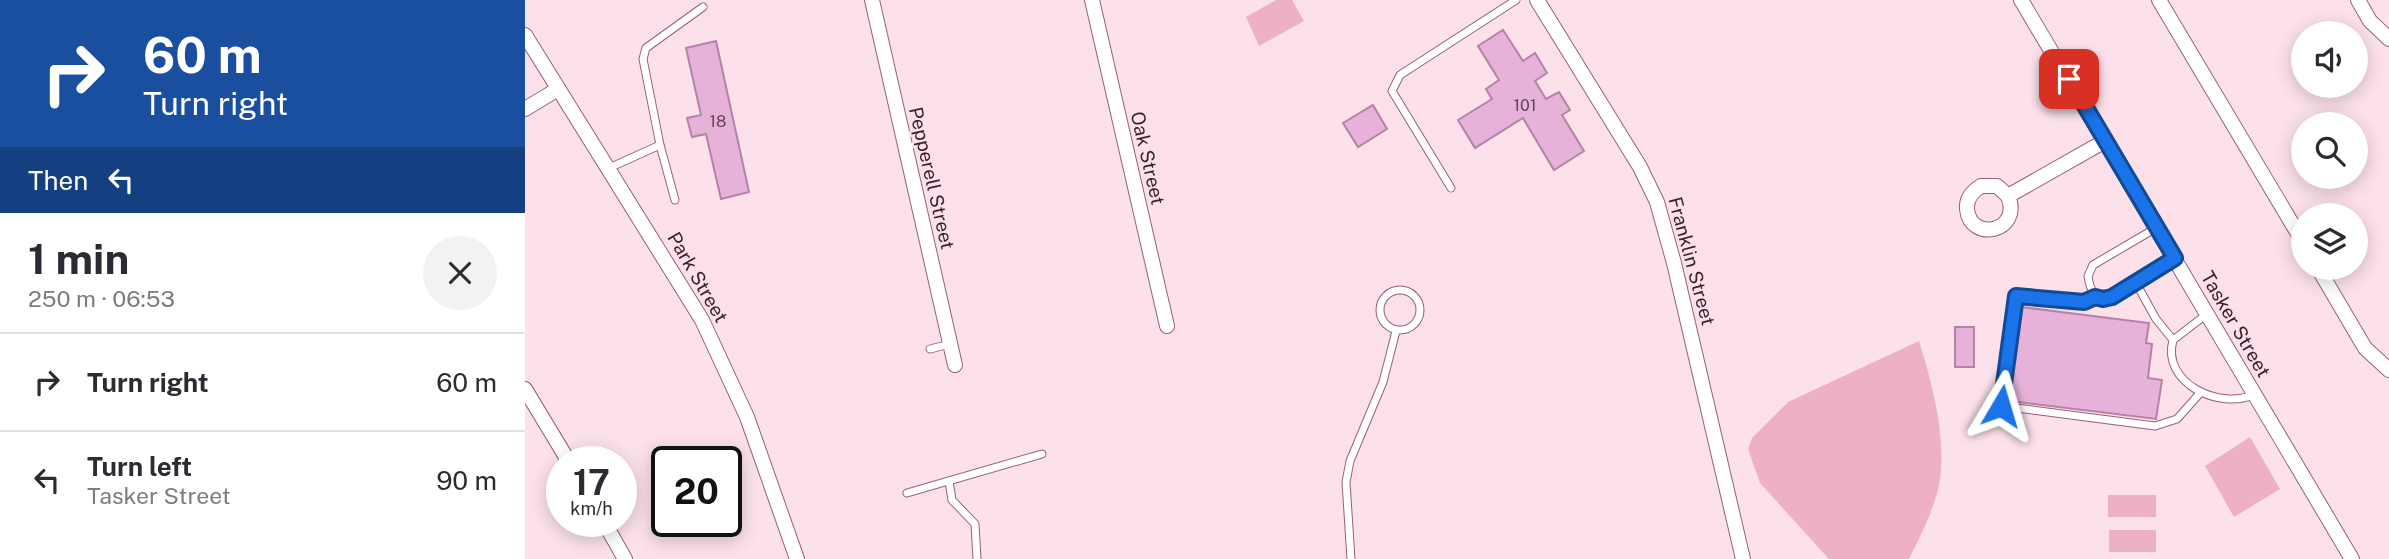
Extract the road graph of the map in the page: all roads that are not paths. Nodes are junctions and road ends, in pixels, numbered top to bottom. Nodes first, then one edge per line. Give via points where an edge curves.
1 (872, 0) edge
2 (1092, 0) edge
3 (1517, 0) edge
4 (1537, 0) edge
5 (2021, 0) edge
6 (2159, 0) edge
7 (2358, 0) edge
8 (703, 7) dead end
9 (525, 34) edge
10 (2389, 39) edge
11 (558, 89) junction
12 (525, 108) edge
13 (2105, 141) junction
14 (660, 145) junction
15 (609, 168) junction
16 (1451, 188) dead end
17 (2008, 195) dead end
18 (675, 200) dead end
19 (2291, 222) edge
20 (2157, 227) junction
21 (2175, 258) junction
22 (2325, 280) edge
23 (2136, 283) junction
24 (2095, 297) junction
25 (2207, 314) junction
26 (1167, 326) dead end
27 (1397, 331) junction
28 (2173, 340) junction
29 (951, 344) junction
30 (930, 349) dead end
31 (955, 365) dead end
32 (2389, 370) edge
33 (525, 389) edge
34 (2201, 392) junction
35 (2255, 394) junction
36 (559, 446) edge
37 (1042, 454) dead end
38 (949, 481) junction
39 (907, 493) dead end
40 (613, 537) edge
41 (625, 559) edge
42 (797, 559) edge
43 (977, 559) edge
44 (1351, 559) edge
45 (1742, 559) edge
46 (2351, 559) edge

1 - 29 street, Pepperell Street
2 - 26 street, Oak Street
3 - 16 lane via 1400,75 1392,91
4 - 45 street, Franklin Street via 1640,166 1657,202
5 - 13 street, Tasker Street
6 - 19 street
7 - 10 street via 2370,21
8 - 14 lane via 646,48 643,59
9 - 11 street, Park Street
11 - 12 street
11 - 15 street, Park Street
13 - 17 street
13 - 20 street, Tasker Street
14 - 15 lane
14 - 18 lane
15 - 42 street, Park Street via 717,347 754,434
20 - 21 street, Tasker Street
20 - 24 lane via 2089,269
21 - 23 lane
21 - 25 street, Tasker Street
22 - 32 street via 2365,348
23 - 24 lane via 2112,297
23 - 28 lane
24 - 34 lane via 2084,302 2016,296 2001,406 2155,426 2177,419
25 - 28 lane
25 - 35 street, Tasker Street
27 - 27 lane via 1381,320 1380,307 1387,295 1400,290 1418,300 1420,314 1415,325
27 - 44 lane via 1384,382 1348,471
28 - 34 lane via 2170,355 2174,369
29 - 30 lane
29 - 31 street, Pepperell Street
33 - 36 street
34 - 35 lane via 2238,400
35 - 46 street, Tasker Street
37 - 38 lane
38 - 39 lane
38 - 43 lane via 952,500 975,524
40 - 41 street

